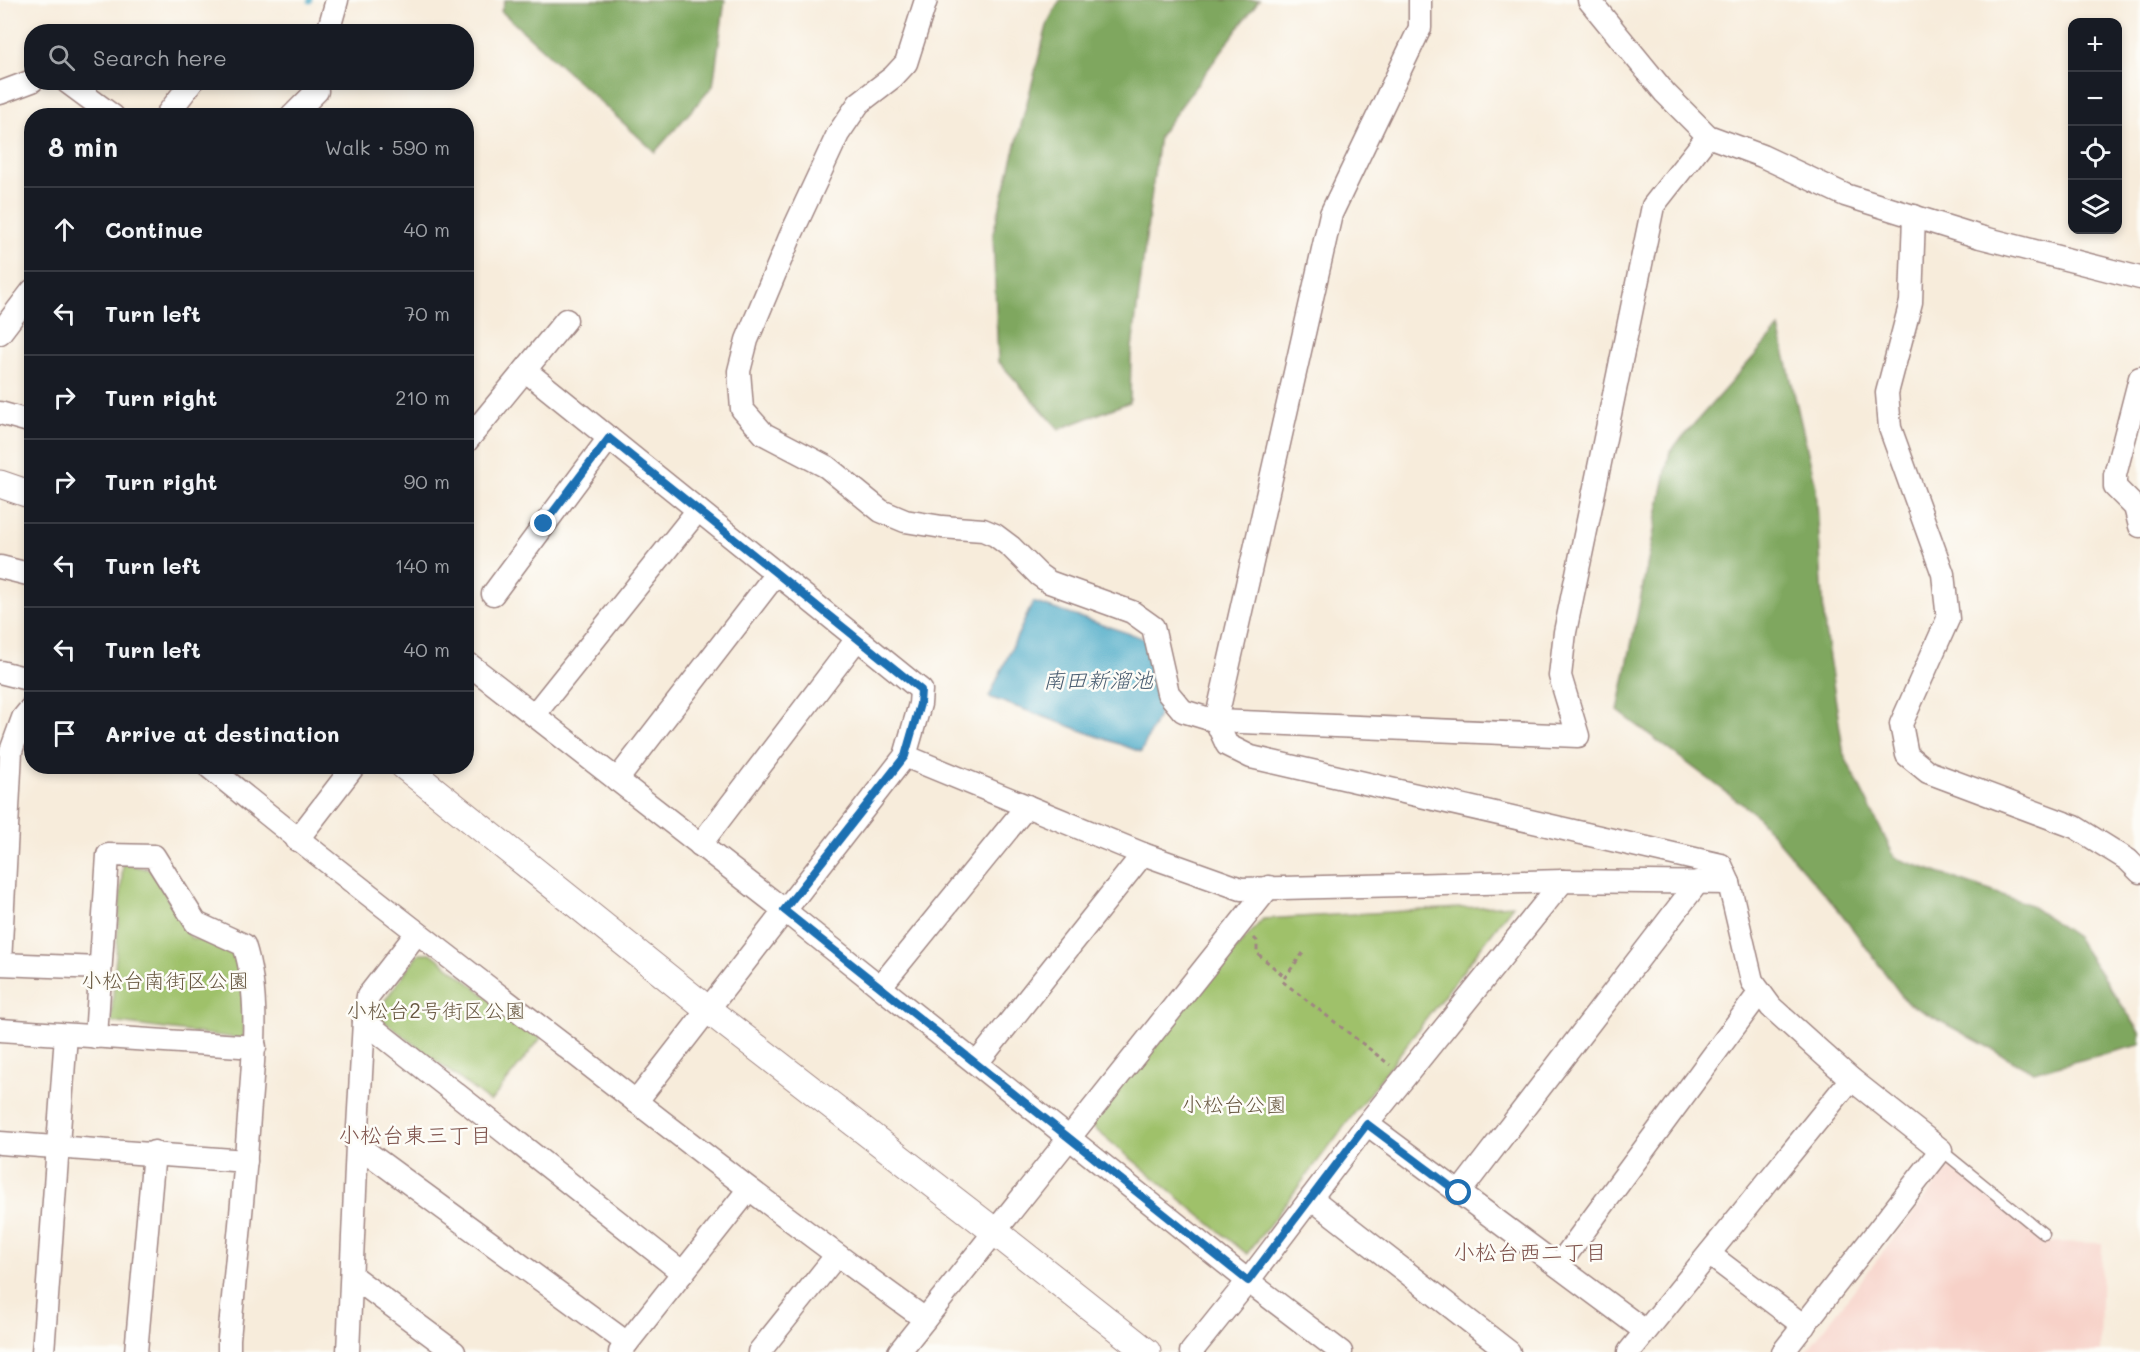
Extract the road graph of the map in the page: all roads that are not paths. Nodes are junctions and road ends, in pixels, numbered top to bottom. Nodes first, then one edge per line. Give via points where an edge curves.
1 (337, 0) edge
2 (926, 0) edge
3 (1420, 0) edge
4 (1589, 0) edge
5 (330, 24) edge
6 (24, 84) edge
7 (78, 90) edge
8 (186, 90) edge
9 (308, 90) edge
10 (312, 90) edge
11 (0, 93) edge
12 (102, 108) edge
13 (172, 108) edge
14 (297, 108) edge
15 (315, 108) edge
16 (1708, 136) junction
17 (1914, 216) junction
18 (2140, 278) edge
19 (24, 302) edge
20 (566, 320) dead end
21 (0, 333) edge
22 (526, 371) junction
23 (2140, 378) edge
24 (0, 413) edge
25 (24, 420) edge
26 (474, 433) edge
27 (609, 438) junction
28 (0, 484) edge
29 (24, 492) edge
30 (698, 510) junction
31 (2140, 526) edge
32 (0, 567) edge
33 (24, 573) edge
34 (776, 574) junction
35 (493, 594) dead end
36 (857, 639) junction
37 (474, 668) edge
38 (0, 672) edge
39 (24, 678) edge
40 (534, 715) junction
41 (24, 716) edge
42 (1216, 721) junction
43 (905, 756) junction
44 (218, 774) edge
45 (348, 774) edge
46 (414, 774) edge
47 (617, 780) junction
48 (1027, 806) junction
49 (297, 840) junction
50 (700, 844) junction
51 (1143, 854) junction
52 (2140, 872) edge
53 (1563, 881) junction
54 (1698, 882) junction
55 (1729, 883) junction
56 (1269, 887) junction
57 (784, 910) junction
58 (417, 933) junction
59 (0, 964) edge
60 (100, 968) junction
61 (880, 987) junction
62 (1760, 992) junction
63 (707, 1009) junction
64 (364, 1022) junction
65 (0, 1030) edge
66 (66, 1035) junction
67 (96, 1037) junction
68 (255, 1047) junction
69 (977, 1063) junction
70 (1851, 1079) junction
71 (636, 1102) junction
72 (1367, 1124) junction
73 (1070, 1137) junction
74 (0, 1143) edge
75 (357, 1145) junction
76 (59, 1146) junction
77 (1941, 1150) junction
78 (154, 1152) junction
79 (246, 1161) junction
80 (749, 1189) junction
81 (1459, 1193) junction
82 (1311, 1198) junction
83 (994, 1231) junction
84 (2044, 1234) dead end
85 (1709, 1254) junction
86 (836, 1256) junction
87 (1558, 1266) junction
88 (683, 1273) junction
89 (352, 1276) junction
90 (1248, 1281) junction
91 (925, 1319) junction
92 (1804, 1326) junction
93 (1645, 1331) junction
94 (623, 1347) edge
95 (43, 1352) edge
96 (136, 1352) edge
97 (230, 1352) edge
98 (348, 1352) edge
99 (454, 1352) edge
100 (759, 1352) edge
101 (899, 1352) edge
102 (1147, 1352) edge
103 (1191, 1352) edge
104 (1341, 1352) edge
105 (1509, 1352) edge
106 (1629, 1352) edge
107 (1783, 1352) edge

1 - 5 street
2 - 42 street via 906,63 859,103 838,134 795,227 747,340 739,371 742,409 764,434 827,467 881,511 904,521 983,530 1011,547 1049,582 1132,612 1153,627 1168,693 1183,711
3 - 42 street via 1420,28 1332,214
4 - 16 street via 1665,93
6 - 11 street
7 - 12 street
8 - 13 street
9 - 14 street
10 - 15 street
16 - 17 street via 1845,195
16 - 42 street via 1653,206 1565,632 1560,676 1578,736
17 - 18 street
17 - 52 street via 1911,302 1887,393 1890,428 1943,574 1948,619 1900,724 1907,755 1928,772 2075,827 2128,860
19 - 21 street
20 - 22 street
22 - 26 street
22 - 27 street
23 - 31 street via 2115,475 2115,487 2135,507
24 - 25 street
27 - 30 street
27 - 35 street
28 - 29 street
30 - 34 street
30 - 40 street
32 - 33 street
34 - 36 street
34 - 47 street
36 - 43 street via 921,690
36 - 50 street
37 - 40 street
38 - 39 street
40 - 47 street
41 - 59 street via 10,751
42 - 55 street via 1227,745 1251,757 1721,865
43 - 48 street
43 - 57 street
44 - 49 street
45 - 49 street
46 - 63 street
47 - 50 street
48 - 51 street
48 - 61 street
49 - 58 street
50 - 57 street
51 - 56 street via 1241,889
51 - 69 street
53 - 54 street
53 - 56 street
53 - 72 street
54 - 55 street
54 - 81 street
55 - 62 street via 1752,981
56 - 73 street
57 - 61 street
57 - 63 street
58 - 64 street via 368,996
58 - 71 street
59 - 60 street
60 - 67 street
60 - 68 street via 108,855 154,856 196,923 244,945 250,966
61 - 69 street
62 - 70 street via 1771,1007
62 - 87 street
63 - 71 street
63 - 83 street
64 - 75 street
64 - 88 street
65 - 66 street
66 - 67 street
66 - 76 street
67 - 68 street
68 - 79 street
69 - 73 street
70 - 77 street
70 - 85 street
71 - 80 street
72 - 81 street
72 - 82 street
73 - 83 street
73 - 90 street
74 - 76 street
75 - 89 street
75 - 94 street
76 - 78 street
76 - 95 street
77 - 84 lane
77 - 92 street
78 - 79 street
78 - 96 street
79 - 97 street
80 - 86 street
80 - 88 street
81 - 87 street
82 - 90 street
82 - 105 street
83 - 91 street
83 - 102 street
85 - 92 street
85 - 93 street
86 - 91 street
86 - 100 street
87 - 93 street
88 - 94 street
89 - 98 street
89 - 99 street
90 - 103 street
90 - 104 street
91 - 101 street
92 - 107 street
93 - 106 street

